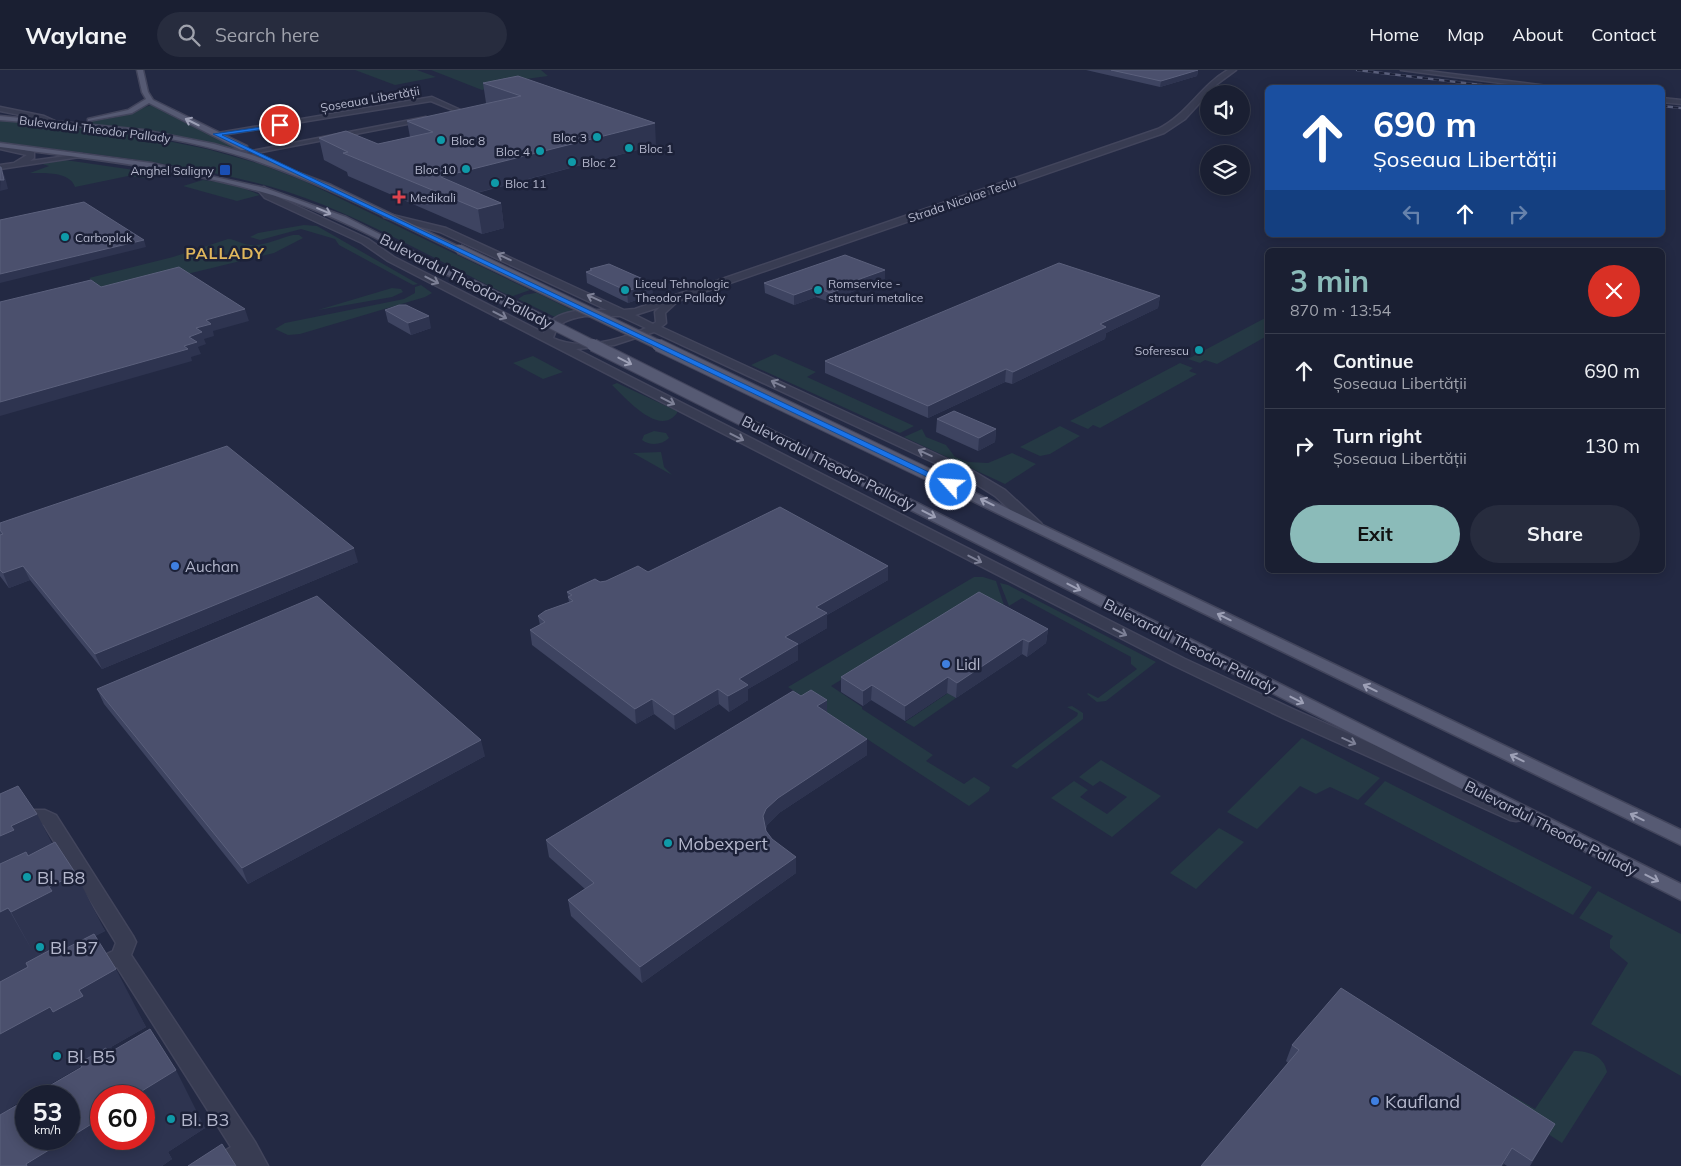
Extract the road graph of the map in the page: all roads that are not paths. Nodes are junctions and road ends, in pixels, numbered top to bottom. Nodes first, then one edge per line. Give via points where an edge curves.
1 (140, 70) edge
2 (1233, 70) edge
3 (1404, 70) edge
4 (1534, 85) edge
5 (149, 100) junction
6 (1665, 100) edge
7 (1681, 102) edge
8 (0, 109) edge
9 (450, 115) edge
10 (0, 118) edge
11 (433, 118) edge
12 (51, 122) junction
13 (216, 134) junction
14 (0, 146) edge
15 (0, 151) edge
16 (251, 152) junction
17 (82, 156) junction
18 (2, 165) edge
19 (282, 168) junction
20 (261, 189) junction
21 (387, 215) junction
22 (677, 298) junction
23 (623, 312) junction
24 (656, 326) junction
25 (552, 341) junction
26 (1036, 526) junction
27 (0, 832) edge
28 (1561, 833) junction
29 (1681, 838) edge
30 (1681, 893) edge
31 (121, 956) junction
32 (78, 979) edge
33 (251, 1158) edge
34 (222, 1166) edge

1 - 5 main road
2 - 22 street, Strada Nicolae Teclu via 1221,77 1187,115 1166,128
3 - 4 street
5 - 12 main road via 119,116
13 -> 5 main road
6 - 7 street
8 - 12 street via 42,117
9 - 13 street, Șoseaua Libertății via 462,112 432,99
10 - 12 main road, Bulevardul Theodor Pallady
11 - 16 street, Șoseaua Libertății
12 - 19 main road, Bulevardul Theodor Pallady via 111,128 190,142
13 - 16 main road
14 - 17 main road, Bulevardul Theodor Pallady
14 - 18 street via 31,154 25,161
15 - 18 street via 20,156
16 - 19 main road
17 - 18 street
17 - 20 main road, Bulevardul Theodor Pallady via 185,172
19 - 21 main road, Bulevardul Theodor Pallady
20 -> 25 street via 268,196 365,241 385,256
20 -> 28 main road, Bulevardul Theodor Pallady, bridge via 328,212
23 -> 21 street, Bulevardul Theodor Pallady via 443,230
26 -> 21 main road, Bulevardul Theodor Pallady, bridge
22 - 23 street, Strada Nicolae Teclu
22 - 24 street via 662,309 661,322
23 - 24 street, Bulevardul Theodor Pallady
23 - 25 street via 600,311 571,316 552,327
24 - 25 street via 596,346
26 -> 24 street, Bulevardul Theodor Pallady via 1000,493 969,474
25 -> 28 street via 1228,686
29 -> 26 main road, Bulevardul Theodor Pallady
27 - 31 street via 35,816 45,816 50,820 126,942
28 -> 30 main road, Bulevardul Theodor Pallady
31 - 32 street
31 - 33 street
33 - 34 street

